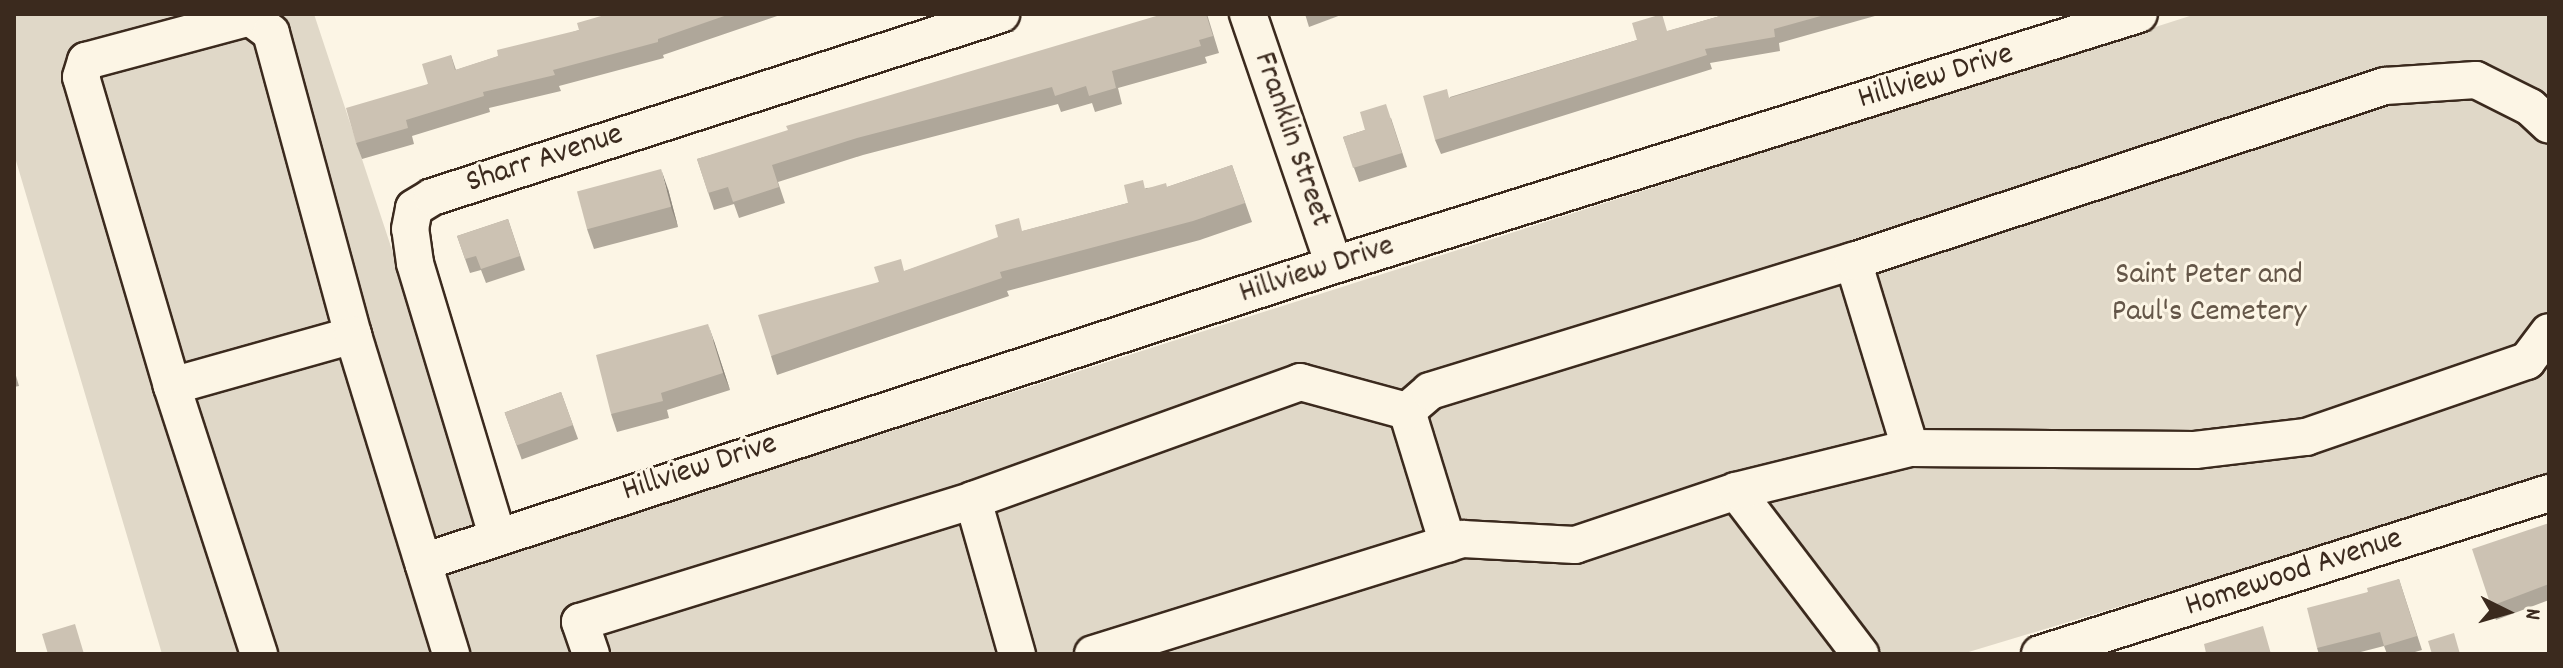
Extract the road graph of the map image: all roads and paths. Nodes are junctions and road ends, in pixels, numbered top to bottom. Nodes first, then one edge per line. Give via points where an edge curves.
1 (1001, 14) edge
2 (1248, 14) edge
3 (2139, 14) edge
4 (2549, 125) edge
5 (1853, 261) junction
6 (1334, 265) junction
7 (2549, 332) edge
8 (353, 335) junction
9 (172, 386) junction
10 (1407, 411) junction
11 (1910, 448) junction
12 (1736, 491) junction
13 (2549, 493) edge
14 (973, 500) junction
15 (497, 535) junction
16 (1448, 544) junction
17 (423, 562) junction
18 (259, 654) edge
19 (451, 654) edge
20 (591, 654) edge
21 (1017, 654) edge
22 (1093, 654) edge
23 (1860, 654) edge
24 (2040, 654) edge

1 - 15 street, Sharr Avenue via 432,197 414,208 410,229 415,263
2 - 6 street, Franklin Street
3 - 6 street, Hillview Drive
4 - 5 street via 2530,107 2476,80 2385,86
5 - 10 street via 1430,391
5 - 11 street
6 - 15 street, Hillview Drive
7 - 11 street via 2527,361 2306,437 2195,450
8 - 9 street
8 - 9 street via 271,33 250,17 86,61 81,77
8 - 17 street
9 - 18 street
10 - 14 street via 1300,382
10 - 16 street
11 - 12 street
12 - 16 street via 1575,545 1463,539
12 - 23 street
13 - 24 street, Homewood Avenue
14 - 20 street via 580,622
14 - 21 street
15 - 17 street, Hillview Drive
16 - 22 street
17 - 19 street

